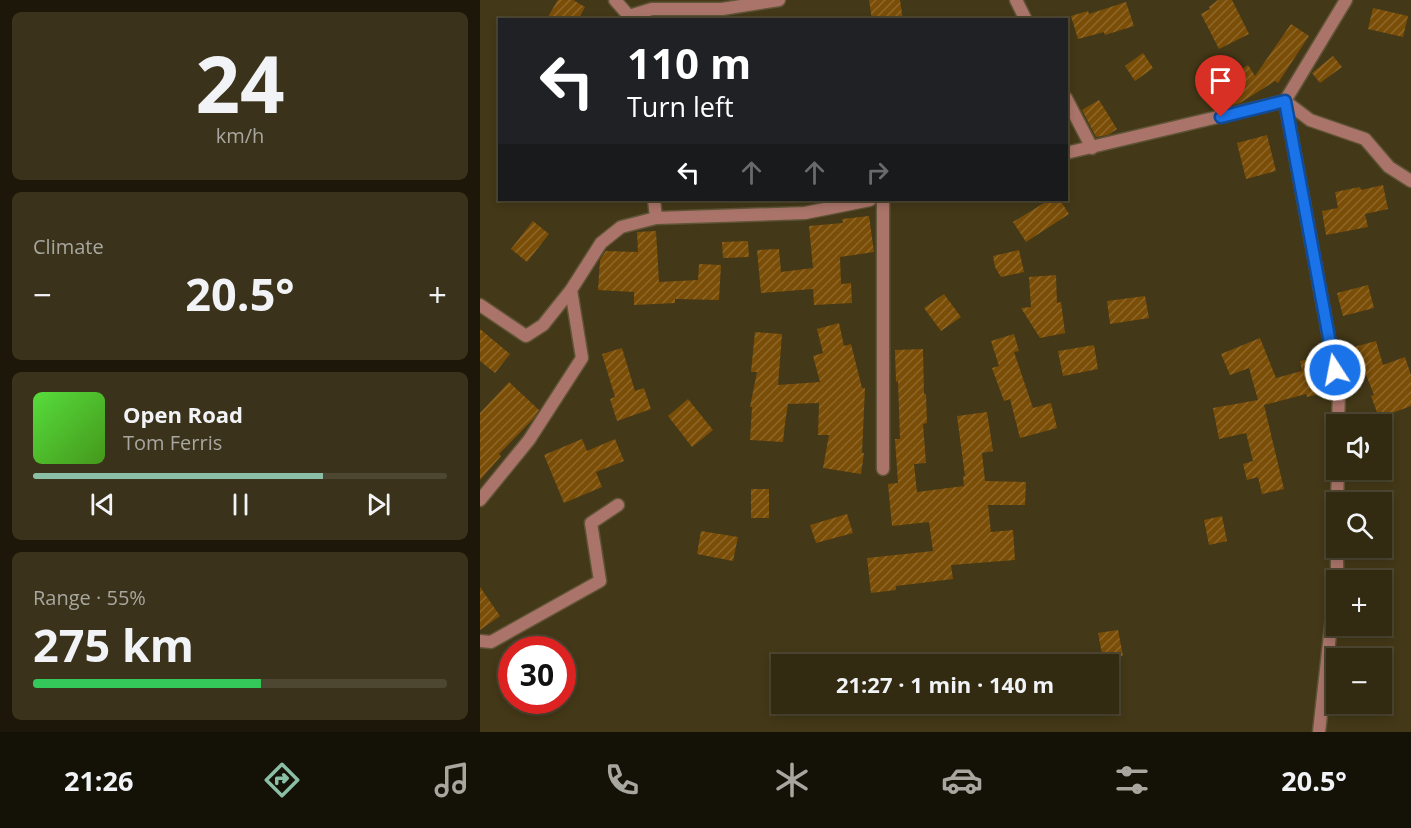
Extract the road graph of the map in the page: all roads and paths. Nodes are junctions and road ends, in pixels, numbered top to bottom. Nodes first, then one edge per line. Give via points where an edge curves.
1 (615, 0) edge
2 (779, 0) edge
3 (1016, 0) edge
4 (1346, 0) edge
5 (629, 18) edge
6 (1025, 18) edge
7 (1285, 101) junction
8 (1068, 102) edge
9 (1092, 148) junction
10 (1068, 153) edge
11 (1411, 180) edge
12 (654, 201) edge
13 (865, 201) edge
14 (883, 201) edge
15 (656, 219) junction
16 (571, 290) junction
17 (480, 305) edge
18 (1338, 414) edge
19 (883, 469) dead end
20 (480, 500) edge
21 (618, 505) dead end
22 (1337, 558) edge
23 (480, 640) edge
24 (1319, 732) edge

1 - 5 street
2 - 5 street via 722,9 652,9
3 - 6 street
4 - 7 street
7 - 9 street
7 - 11 street via 1310,120 1365,139 1389,167
7 - 18 street via 1339,392
8 - 9 street
9 - 10 street
12 - 15 street
13 - 15 street via 805,213
14 - 19 street
15 - 16 street via 621,227 601,243
16 - 17 street via 543,325 526,336
16 - 20 street via 582,358 529,440
21 - 23 street via 591,523 600,581 491,642
22 - 24 street

